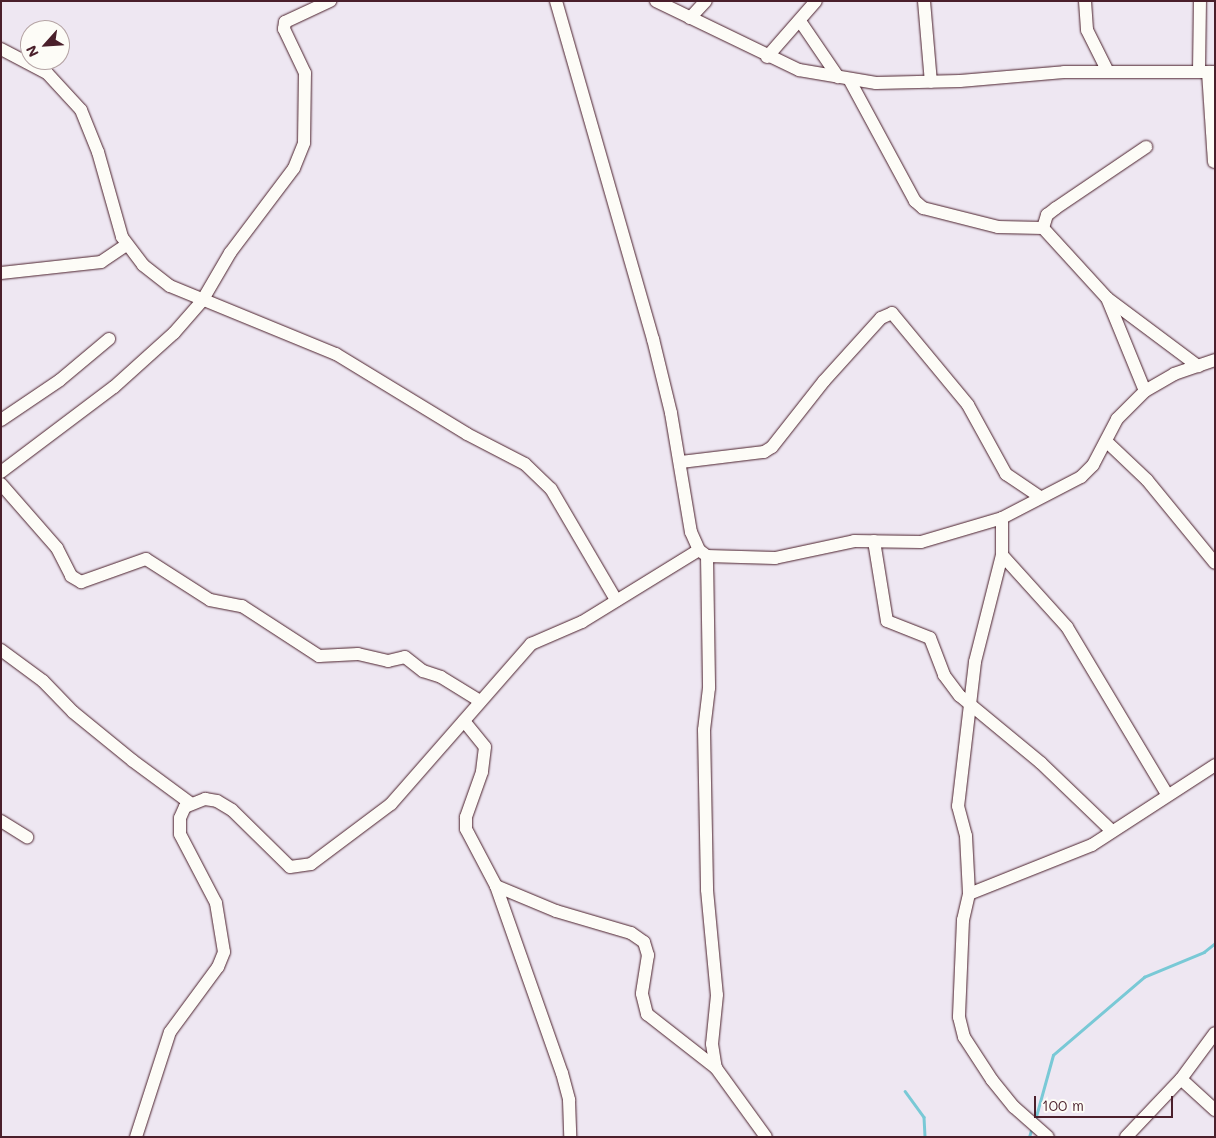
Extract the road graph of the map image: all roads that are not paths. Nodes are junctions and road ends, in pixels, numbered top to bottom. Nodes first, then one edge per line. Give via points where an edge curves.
1 (330, 1) edge
2 (556, 1) edge
3 (656, 1) edge
4 (706, 1) edge
5 (816, 1) edge
6 (924, 1) edge
7 (1085, 1) edge
8 (1200, 1) edge
9 (690, 18) junction
10 (800, 21) junction
11 (1, 49) edge
12 (767, 58) junction
13 (1108, 72) junction
14 (1207, 72) edge
15 (844, 78) junction
16 (931, 82) junction
17 (1146, 147) dead end
18 (1214, 162) edge
19 (1043, 228) junction
20 (126, 245) junction
21 (1, 273) edge
22 (1107, 298) junction
23 (202, 301) junction
24 (108, 339) dead end
25 (1215, 360) edge
26 (1198, 366) junction
27 (1145, 391) junction
28 (1, 420) edge
29 (1107, 442) junction
30 (681, 462) junction
31 (1, 472) edge
32 (1, 484) edge
33 (1039, 496) junction
34 (1002, 518) junction
35 (874, 541) junction
36 (703, 553) junction
37 (1002, 555) junction
38 (1215, 563) edge
39 (616, 600) junction
40 (1, 650) edge
41 (480, 701) junction
42 (972, 708) junction
43 (464, 721) junction
44 (1215, 765) edge
45 (1167, 794) junction
46 (190, 804) junction
47 (1, 821) edge
48 (1112, 831) junction
49 (27, 837) dead end
50 (496, 886) junction
51 (969, 894) junction
52 (1215, 1033) edge
53 (716, 1068) junction
54 (1181, 1079) junction
55 (1215, 1110) edge
56 (761, 1136) edge
57 (136, 1137) edge
58 (570, 1137) edge
59 (1048, 1137) edge
60 (1126, 1137) edge

1 - 23 street via 285,22 287,37 305,73 304,143 294,168 230,254
2 - 30 street via 653,339
3 - 9 street
4 - 9 street
5 - 10 street
6 - 16 street
7 - 13 street via 1087,30
8 - 14 street
9 - 12 street
10 - 12 street
10 - 15 street
11 - 20 street via 47,73 81,110 98,152
12 - 15 street via 799,70
13 - 14 street
13 - 16 street
14 - 18 street
15 - 16 street via 876,83
15 - 19 street via 922,208 998,227
17 - 19 street via 1056,208 1047,216
19 - 22 street
20 - 21 street via 109,259 92,264
20 - 23 street via 170,286
22 - 26 street
22 - 27 street
23 - 31 street via 174,333 114,387
23 - 39 street via 278,328 336,354 467,434 524,464 551,489
24 - 28 street via 60,380
25 - 26 street
26 - 27 street via 1174,374
27 - 29 street via 1117,419
29 - 33 street via 1094,465 1081,477
29 - 38 street via 1147,480
30 - 33 street via 764,452 772,447 880,318 892,313 968,405 1006,474
30 - 36 street via 691,532
32 - 41 street via 57,548 71,576 81,582 146,559 210,600 242,606 314,654 334,658 358,654 383,661 405,657 423,672 441,677
33 - 34 street
34 - 35 street via 938,540
34 - 37 street
35 - 36 street via 854,541 775,558
35 - 42 street via 887,621 930,638 944,675
36 - 39 street
36 - 53 street via 709,688 704,730 707,890 717,995 712,1044
37 - 42 street via 975,662
37 - 45 street via 1067,627
39 - 41 street via 582,622 531,644
40 - 46 street via 30,670 73,712
41 - 43 street
42 - 48 street via 1041,763
42 - 51 street via 958,806 966,836
43 - 46 street via 391,804 311,864 299,869 282,862 232,810 211,800
43 - 50 street via 485,747 482,772 465,823
44 - 45 street
45 - 48 street
46 - 57 street via 180,818 180,834 216,903 224,952 218,967 170,1032
47 - 49 street
48 - 51 street via 1092,845
50 - 53 street via 556,911 631,933 644,942 648,955 642,994 647,1014
50 - 58 street via 562,1073 569,1100
51 - 59 street via 961,950 959,1017 964,1037 1014,1107
52 - 54 street
53 - 56 street
54 - 55 street
54 - 60 street

